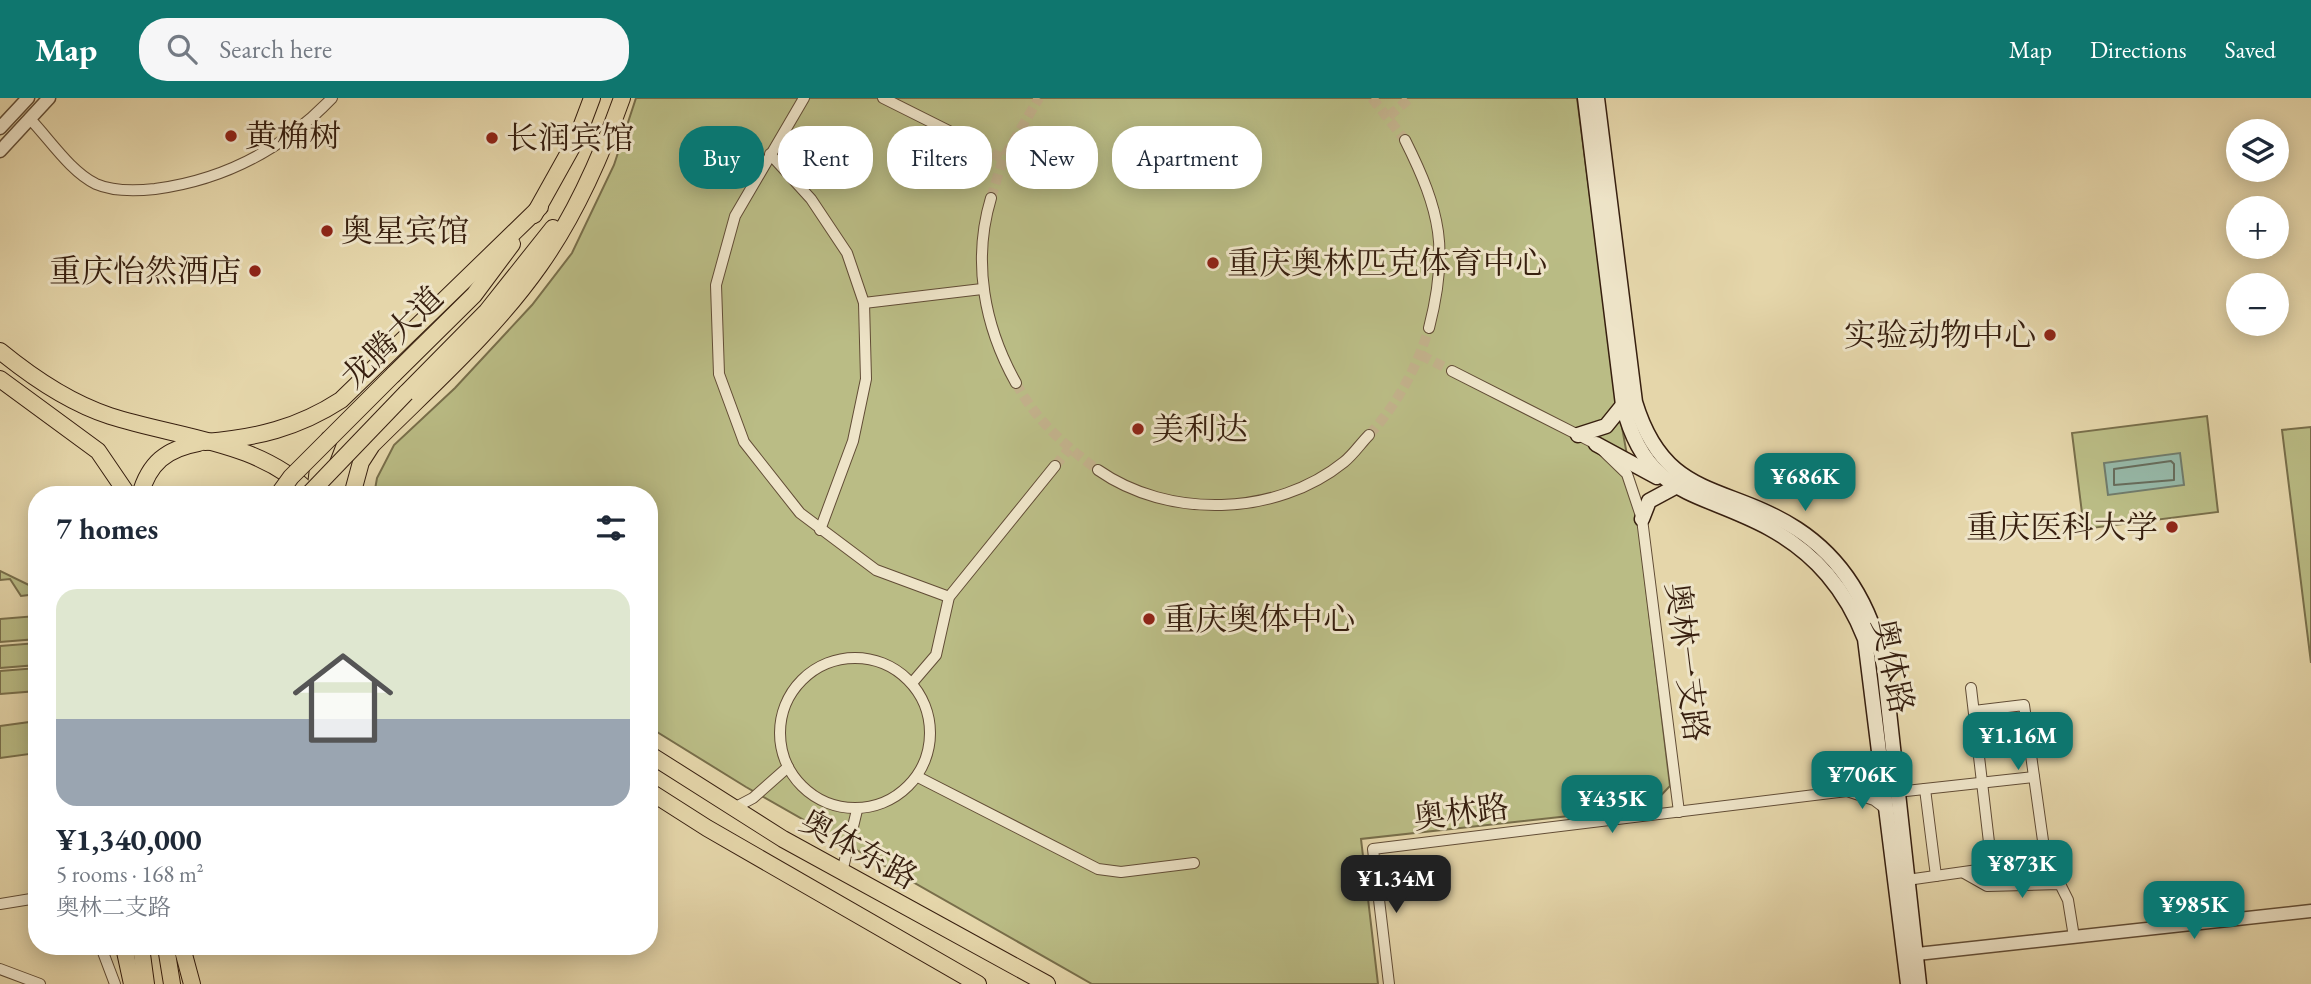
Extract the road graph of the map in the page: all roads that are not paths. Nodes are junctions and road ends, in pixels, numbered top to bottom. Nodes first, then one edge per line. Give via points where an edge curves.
1 (28, 98) edge
2 (49, 98) edge
3 (332, 98) edge
4 (592, 98) edge
5 (611, 98) edge
6 (622, 98) edge
7 (804, 98) edge
8 (883, 98) edge
9 (1585, 98) edge
10 (1597, 98) edge
11 (31, 120) junction
12 (939, 126) edge
13 (0, 128) edge
14 (1405, 140) tunnel mouth
15 (0, 151) edge
16 (770, 154) junction
17 (991, 198) tunnel mouth
18 (540, 207) junction
19 (982, 289) junction
20 (864, 303) junction
21 (1429, 328) tunnel mouth
22 (0, 352) edge
23 (1452, 371) tunnel mouth
24 (0, 379) edge
25 (1016, 383) tunnel mouth
26 (1623, 405) junction
27 (1369, 435) tunnel mouth
28 (1577, 435) junction
29 (329, 439) junction
30 (205, 442) junction
31 (1597, 444) junction
32 (1055, 466) tunnel mouth
33 (1098, 470) tunnel mouth
34 (122, 486) edge
35 (143, 486) edge
36 (284, 486) edge
37 (299, 486) edge
38 (314, 486) edge
39 (320, 486) edge
40 (354, 486) edge
41 (1675, 487) junction
42 (1642, 519) junction
43 (820, 530) junction
44 (949, 597) junction
45 (912, 683) junction
46 (1972, 688) dead end
47 (1974, 711) junction
48 (658, 760) edge
49 (1881, 764) junction
50 (788, 767) junction
51 (918, 777) junction
52 (2034, 778) junction
53 (1982, 783) junction
54 (1925, 789) junction
55 (1847, 792) junction
56 (1898, 792) junction
57 (658, 796) edge
58 (734, 808) junction
59 (1886, 809) junction
60 (856, 810) junction
61 (1679, 812) junction
62 (2045, 855) dead end
63 (1194, 863) dead end
64 (842, 872) junction
65 (1963, 872) junction
66 (1936, 876) junction
67 (1907, 880) junction
68 (28, 899) edge
69 (0, 904) edge
70 (2311, 911) edge
71 (2074, 937) junction
72 (104, 955) edge
73 (126, 955) edge
74 (142, 955) edge
75 (167, 955) edge
76 (184, 955) edge
77 (1910, 955) junction
78 (0, 969) edge
79 (40, 984) edge
80 (115, 984) edge
81 (132, 984) edge
82 (146, 984) edge
83 (172, 984) edge
84 (192, 984) edge
85 (978, 984) edge
86 (1047, 984) edge
87 (1389, 984) edge
88 (1908, 984) edge
89 (1919, 984) edge

1 - 13 street
2 - 11 street
3 - 11 street via 309,123 256,157 217,176 145,190 115,190 95,183
4 - 18 main road, 龙腾大道 via 577,138
5 - 39 main road, 龙腾大道, bridge via 560,219 487,311
6 - 40 main road via 604,149 570,219 539,266 478,340 372,445
7 - 16 street
8 - 12 street
9 - 26 main road, 奥体路
10 - 56 main road, 奥体路 via 1635,402 1642,424 1668,463 1686,479 1796,528 1837,563 1858,591 1877,634 1884,666
11 - 15 street
14 - 21 street via 1438,218 1438,292
16 - 20 street via 811,199 847,253
16 - 43 street via 735,216 716,285 719,374 744,442 800,513
17 - 19 street via 984,223
18 - 29 main road, 龙腾大道, bridge via 474,295
18 - 30 main road via 341,400 291,428 247,439
19 - 20 street
19 - 25 street via 999,352
20 - 43 street via 866,379 853,441
22 - 30 main road via 23,371 85,406
23 - 28 street
24 - 34 main road via 98,451
26 - 28 main road via 1606,426
26 - 41 main road, 奥体路 via 1641,454
27 - 33 street via 1344,462 1298,489 1244,504 1185,505 1123,487
28 - 31 street
29 - 36 main road, 龙腾大道, bridge
29 - 38 main road, bridge
30 - 35 main road via 178,447 158,458
30 - 37 main road via 258,457
31 - 41 main road
31 - 42 street, 奥林一支路 via 1627,474
32 - 44 street
41 - 42 main road via 1649,501
41 - 49 main road, 奥体路 via 1768,527 1827,571 1865,639
42 - 61 street, 奥林一支路
43 - 44 street via 876,570
44 - 45 street via 936,655
45 - 50 street via 892,667 868,658 843,658 819,667 799,682 785,704 779,729
45 - 51 street via 925,704 931,729 928,754
46 - 47 street
47 - 52 street via 2024,705
47 - 53 street
48 - 58 main road, 奥体东路
49 - 55 street
49 - 59 main road, 奥体路
50 - 58 street
50 - 60 street via 811,796
51 - 60 street via 880,806
51 - 63 street via 1098,869 1121,872
52 - 53 street
52 - 62 street
53 - 54 street
53 - 65 street via 1992,868
54 - 56 street
54 - 66 street
55 - 59 street, 奥林路
55 - 61 street, 奥林路
56 - 67 main road, 奥体路
57 - 85 main road, 奥体东路
58 - 64 main road, 奥体东路
59 - 77 main road, 奥体路
60 - 64 street
61 - 87 street, 奥林路 via 1373,849
64 - 86 main road, 奥体东路
65 - 66 street
65 - 71 street via 1987,886 2060,884 2068,900
66 - 67 street
67 - 77 main road, 奥体路
68 - 69 street
70 - 71 street
71 - 77 street
72 - 80 street
73 - 81 main road
74 - 82 main road
75 - 83 main road
76 - 84 main road
77 - 88 main road, 奥体路
77 - 89 main road, 奥体路
78 - 79 street

